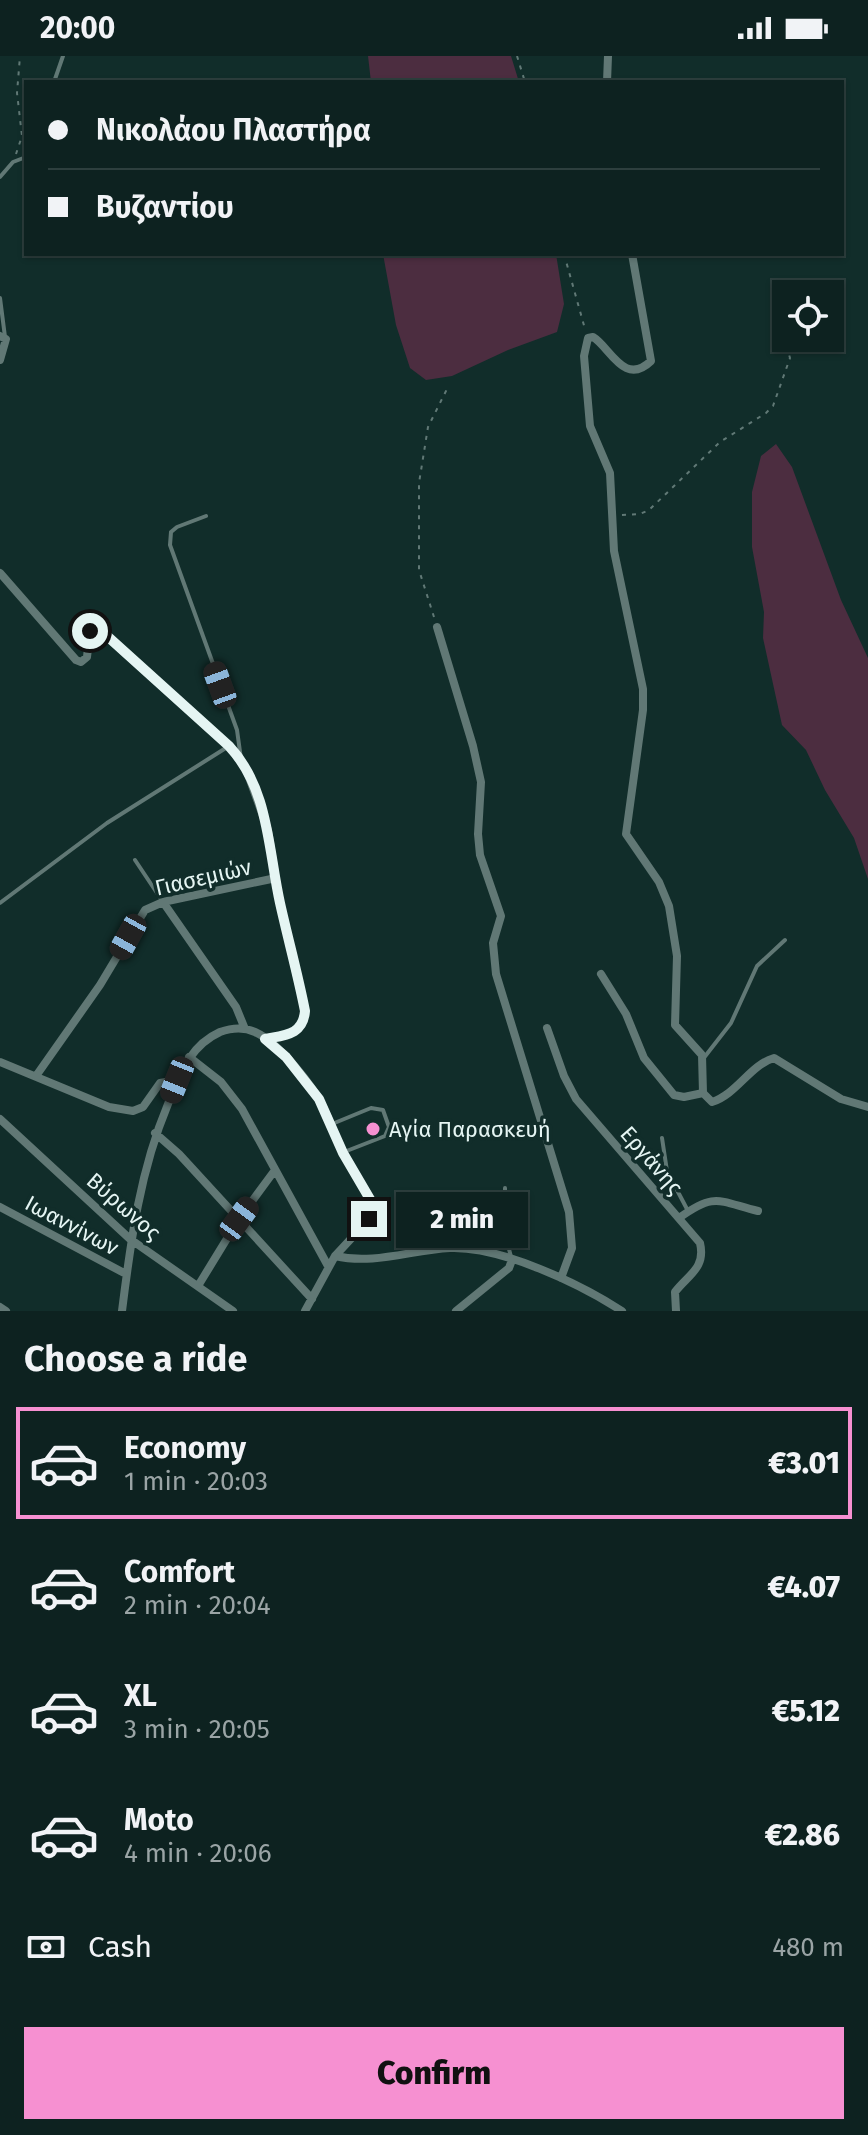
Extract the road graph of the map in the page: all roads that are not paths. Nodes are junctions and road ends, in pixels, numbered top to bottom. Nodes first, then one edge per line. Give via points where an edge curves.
1 (63, 56) edge
2 (608, 56) edge
3 (55, 80) edge
4 (607, 80) edge
5 (24, 158) edge
6 (0, 177) edge
7 (632, 256) edge
8 (0, 298) edge
9 (3, 338) edge
10 (0, 360) edge
11 (206, 516) dead end
12 (0, 573) edge
13 (437, 627) road end
14 (229, 746) junction
15 (241, 761) junction
16 (135, 860) dead end
17 (276, 878) junction
18 (163, 902) junction
19 (0, 903) edge
20 (785, 940) dead end
21 (601, 974) dead end
22 (547, 1028) dead end
23 (245, 1029) junction
24 (265, 1039) junction
25 (189, 1057) junction
26 (702, 1061) junction
27 (0, 1062) edge
28 (36, 1076) junction
29 (177, 1080) junction
30 (703, 1093) junction
31 (868, 1109) edge
32 (0, 1119) edge
33 (330, 1125) junction
34 (155, 1133) junction
35 (662, 1138) dead end
36 (343, 1153) junction
37 (275, 1170) junction
38 (505, 1188) dead end
39 (1, 1210) edge
40 (688, 1211) junction
41 (758, 1211) dead end
42 (679, 1218) junction
43 (239, 1219) junction
44 (130, 1239) junction
45 (335, 1256) junction
46 (512, 1260) junction
47 (328, 1266) junction
48 (126, 1274) junction
49 (561, 1278) junction
50 (198, 1286) junction
51 (312, 1299) junction
52 (0, 1307) edge
53 (6, 1311) edge
54 (122, 1311) edge
55 (233, 1311) edge
56 (305, 1311) edge
57 (456, 1311) edge
58 (622, 1311) edge
59 (676, 1311) edge

1 - 3 lane
2 - 4 street
5 - 6 lane
7 - 26 street via 651,361 626,367 596,338 588,338 588,417 610,473 614,551 644,700 626,834 664,893 677,956 675,1025 699,1050
8 - 9 lane
9 - 10 street
11 - 15 lane via 177,527 170,545 237,730
12 - 14 street via 77,661 87,657 89,631 99,631
13 - 49 street via 481,782 480,855 501,916 493,943 496,974 571,1224 571,1252
14 - 15 street
14 - 19 lane via 114,818
15 - 17 street via 263,812
16 - 18 lane
17 - 18 street, Γιασεμιών
17 - 24 street via 305,1013 295,1032
18 - 23 street via 236,1007
18 - 28 street, Γιασεμιών via 142,914
20 - 26 lane via 757,966 731,1023
21 - 30 street via 626,1014 644,1058 674,1095
22 - 42 street, Εργάνης via 576,1099
23 - 24 street
23 - 25 street via 214,1035
24 - 33 street via 309,1085
25 - 29 street
25 - 37 street via 227,1088
26 - 30 street
27 - 28 street
28 - 29 street via 130,1111 145,1105 160,1083
29 - 34 street
30 - 31 street via 712,1102 718,1100 765,1062 777,1059 841,1099
32 - 44 street, Βύρωνος
33 - 36 street
33 - 36 lane via 371,1108 383,1110 389,1127 385,1136
34 - 43 street
34 - 44 street
35 - 40 lane via 667,1171
36 - 45 street via 374,1210
37 - 43 street
37 - 47 street
38 - 46 lane via 505,1233
39 - 48 street, Ιωαννίνων
40 - 41 street via 714,1200
40 - 42 street
42 - 59 street, Εργάνης via 698,1239 702,1256 697,1270 675,1292
43 - 50 street
43 - 51 street
44 - 48 street
44 - 50 street, Βύρωνος
45 - 46 street via 362,1261 459,1248
45 - 47 street
46 - 49 street
46 - 57 street
47 - 51 street
48 - 54 street
49 - 58 street
50 - 55 street, Βύρωνος
51 - 56 street
52 - 53 street

